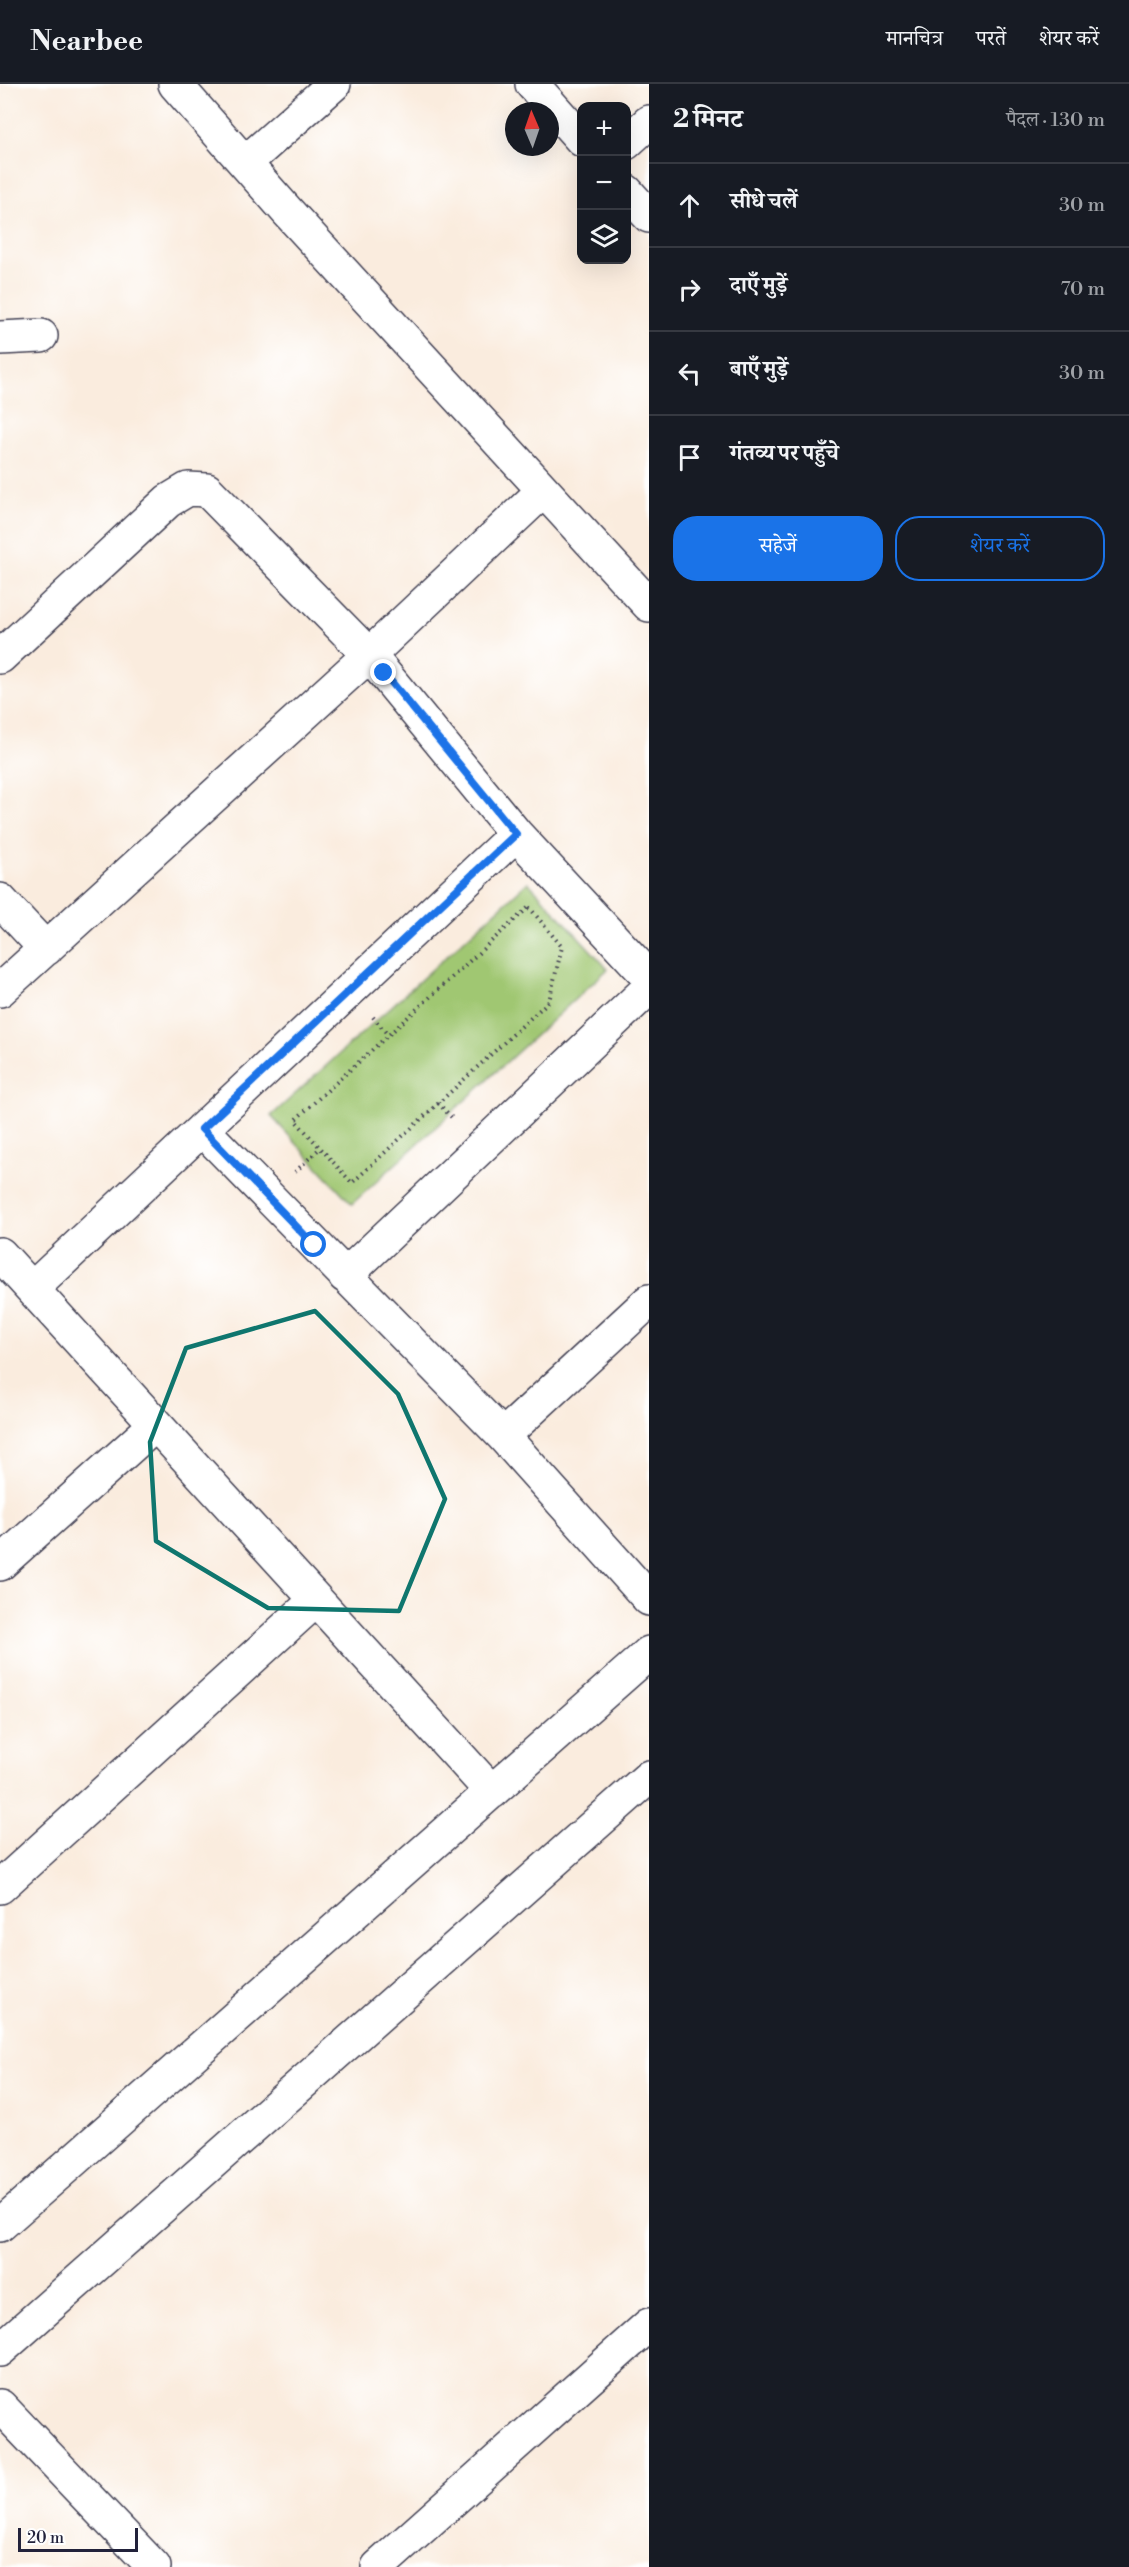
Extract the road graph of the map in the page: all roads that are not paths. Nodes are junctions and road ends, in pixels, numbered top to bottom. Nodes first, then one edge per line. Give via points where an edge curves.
1 (175, 84) edge
2 (334, 84) edge
3 (531, 84) edge
4 (649, 122) edge
5 (577, 135) edge
6 (631, 139) edge
7 (245, 163) junction
8 (631, 196) edge
9 (649, 216) edge
10 (41, 336) dead end
11 (0, 338) edge
12 (543, 491) junction
13 (649, 605) edge
14 (369, 655) junction
15 (0, 657) edge
16 (516, 834) junction
17 (0, 900) edge
18 (46, 949) junction
19 (649, 977) edge
20 (649, 988) edge
21 (0, 990) edge
22 (202, 1129) junction
23 (0, 1254) edge
24 (345, 1276) junction
25 (32, 1289) junction
26 (649, 1301) edge
27 (155, 1425) junction
28 (503, 1437) junction
29 (0, 1564) edge
30 (649, 1599) edge
31 (315, 1601) junction
32 (649, 1653) edge
33 (649, 1777) edge
34 (492, 1792) junction
35 (0, 1887) edge
36 (0, 2225) edge
37 (649, 2325) edge
38 (0, 2350) edge
39 (0, 2406) edge
40 (154, 2567) edge
41 (378, 2567) edge

1 - 7 street
2 - 7 street
3 - 5 street
4 - 6 street
7 - 12 street
8 - 9 street
10 - 11 street
12 - 13 street
12 - 14 street
14 - 15 street via 226,506 207,490 188,489 168,501
14 - 16 street
14 - 18 street
16 - 19 street
16 - 22 street
17 - 18 street
18 - 21 street
20 - 24 street
22 - 24 street
22 - 25 street
23 - 25 street
24 - 28 street
25 - 27 street
26 - 28 street
27 - 29 street
27 - 31 street
28 - 30 street
31 - 34 street
31 - 35 street
32 - 34 street
33 - 38 street
34 - 36 street
37 - 41 street
39 - 40 street

